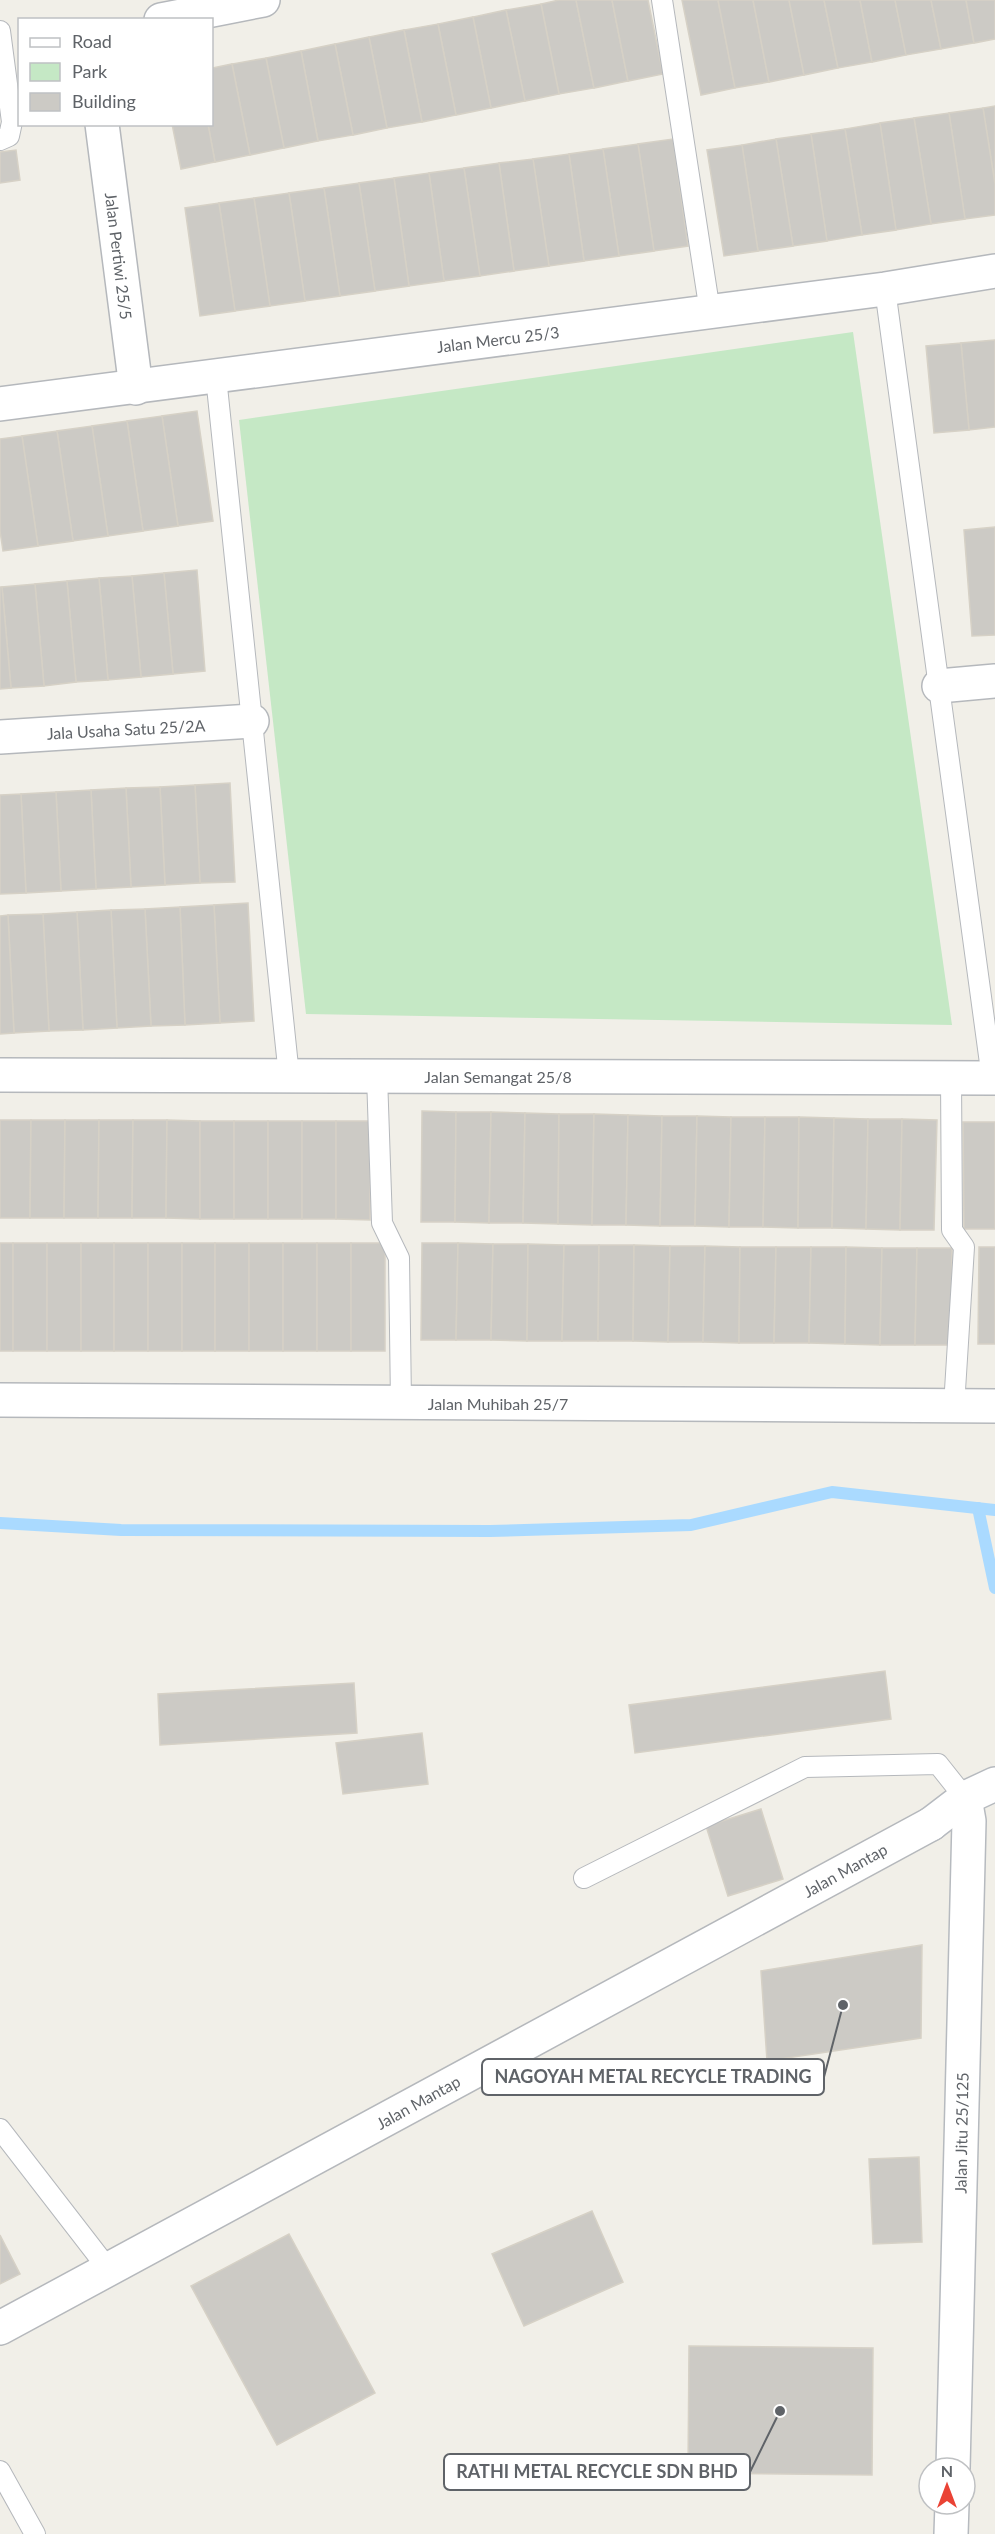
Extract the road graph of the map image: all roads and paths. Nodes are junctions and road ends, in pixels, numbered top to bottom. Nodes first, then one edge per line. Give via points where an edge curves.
1 (263, 0) edge
2 (662, 0) edge
3 (171, 18) edge
4 (0, 36) edge
5 (102, 126) edge
6 (0, 140) edge
7 (995, 271) edge
8 (885, 289) junction
9 (710, 312) junction
10 (216, 377) junction
11 (136, 388) junction
12 (0, 405) edge
13 (995, 681) edge
14 (939, 686) junction
15 (252, 721) junction
16 (0, 736) edge
17 (0, 1076) edge
18 (289, 1076) junction
19 (377, 1076) junction
20 (951, 1077) junction
21 (993, 1078) edge
22 (0, 1400) edge
23 (401, 1402) junction
24 (954, 1406) junction
25 (995, 1406) edge
26 (995, 1784) edge
27 (976, 1813) edge
28 (584, 1878) dead end
29 (0, 2129) edge
30 (109, 2270) junction
31 (0, 2328) edge
32 (953, 2456) edge
33 (0, 2471) edge
34 (952, 2516) edge
35 (35, 2534) edge
36 (951, 2534) edge

1 - 3 street
2 - 9 lane
4 - 6 lane via 12,122 9,136
5 - 11 street, Jalan Pertiwi 25/5
7 - 8 street, Jalan Mercu 25/3
8 - 9 street, Jalan Mercu 25/3
8 - 14 lane
9 - 10 street, Jalan Mercu 25/3
10 - 11 street, Jalan Mercu 25/3
10 - 15 lane
11 - 12 street, Jalan Mercu 25/3
13 - 14 street
14 - 21 lane
15 - 16 street, Jala Usaha Satu 25/2A
15 - 18 lane
17 - 18 street, Jalan Semangat 25/8
18 - 19 street, Jalan Semangat 25/8
19 - 20 street, Jalan Semangat 25/8
19 - 23 lane via 382,1223 399,1258
20 - 21 street, Jalan Semangat 25/8
20 - 24 lane via 952,1230 964,1246
22 - 23 street, Jalan Muhibah 25/7
23 - 24 street, Jalan Muhibah 25/7
24 - 25 street, Jalan Muhibah 25/7
26 - 27 street
27 - 28 lane via 938,1764 805,1767
27 - 30 street, Jalan Mantap via 931,1824
27 - 32 street, Jalan Jitu 25/125
29 - 30 lane
30 - 31 street, Jalan Mantap
33 - 35 lane
34 - 36 street

